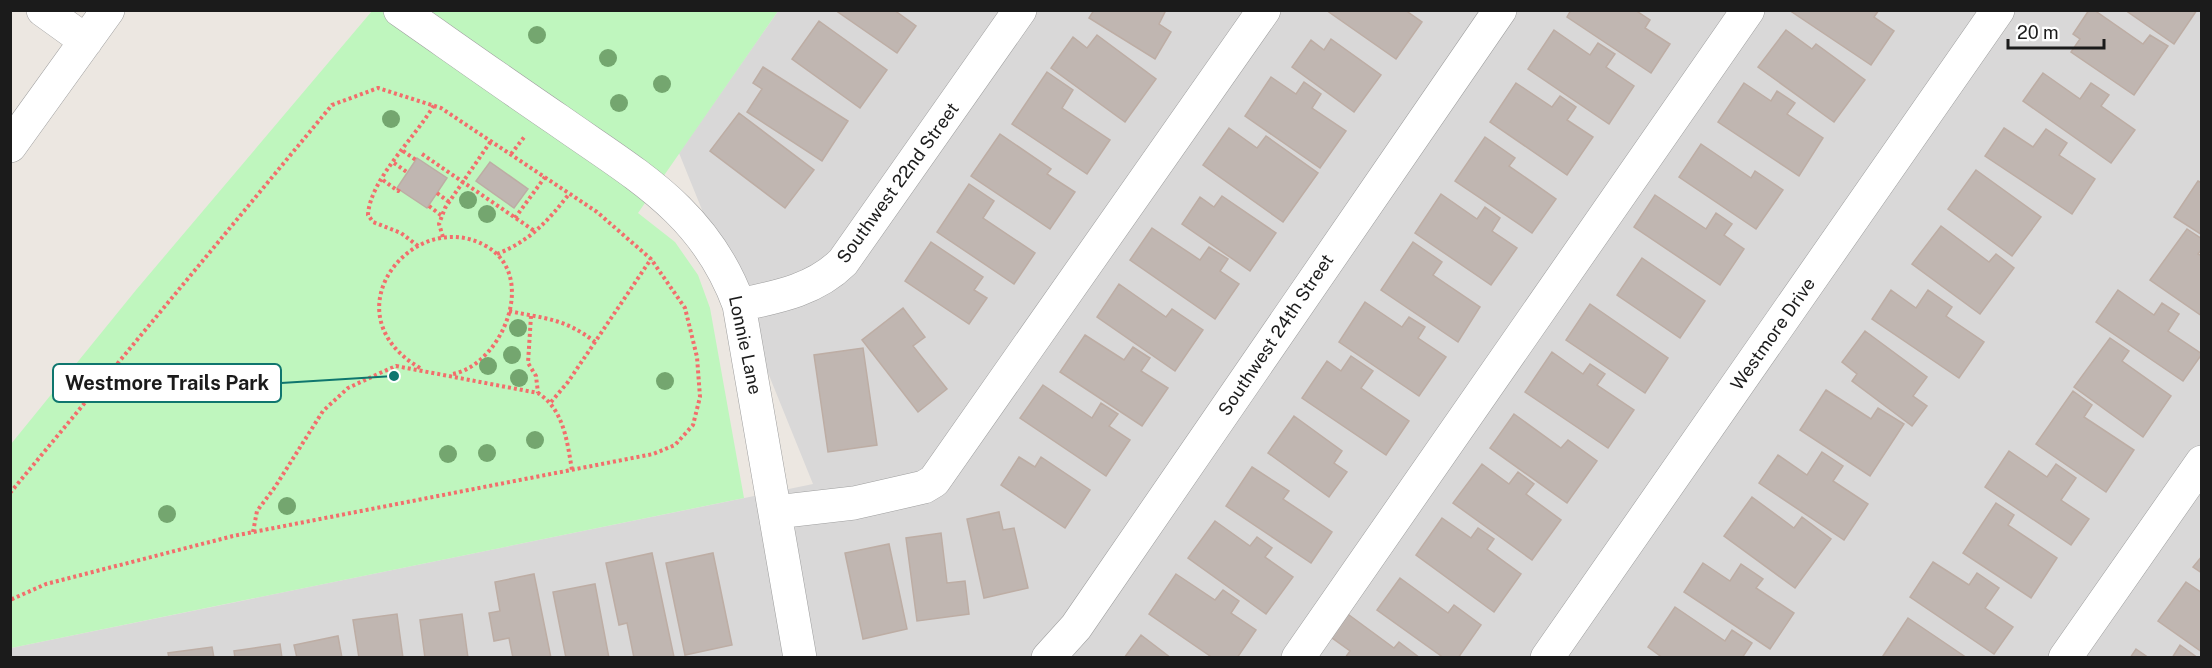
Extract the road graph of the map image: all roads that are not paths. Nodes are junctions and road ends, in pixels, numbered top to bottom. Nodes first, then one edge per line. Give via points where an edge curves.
1 (43, 10) edge
2 (108, 10) edge
3 (400, 10) edge
4 (1020, 10) edge
5 (1264, 10) edge
6 (1500, 10) edge
7 (1748, 10) edge
8 (1998, 10) edge
9 (86, 40) junction
10 (10, 146) edge
11 (739, 305) junction
12 (2202, 462) edge
13 (776, 512) junction
14 (800, 657) edge
15 (1048, 657) edge
16 (1298, 657) edge
17 (1547, 657) edge
18 (2066, 657) edge

1 - 9 street
2 - 9 street
3 - 11 street, Lonnie Lane via 668,198 712,248
4 - 11 street, Southwest 22nd Street via 843,262 829,276 806,287
5 - 13 street via 934,481 924,487 854,503
6 - 15 street, Southwest 24th Street via 1076,627
7 - 16 street
8 - 17 street, Westmore Drive
9 - 10 street
11 - 13 street, Lonnie Lane
12 - 18 street
13 - 14 street, Lonnie Lane

